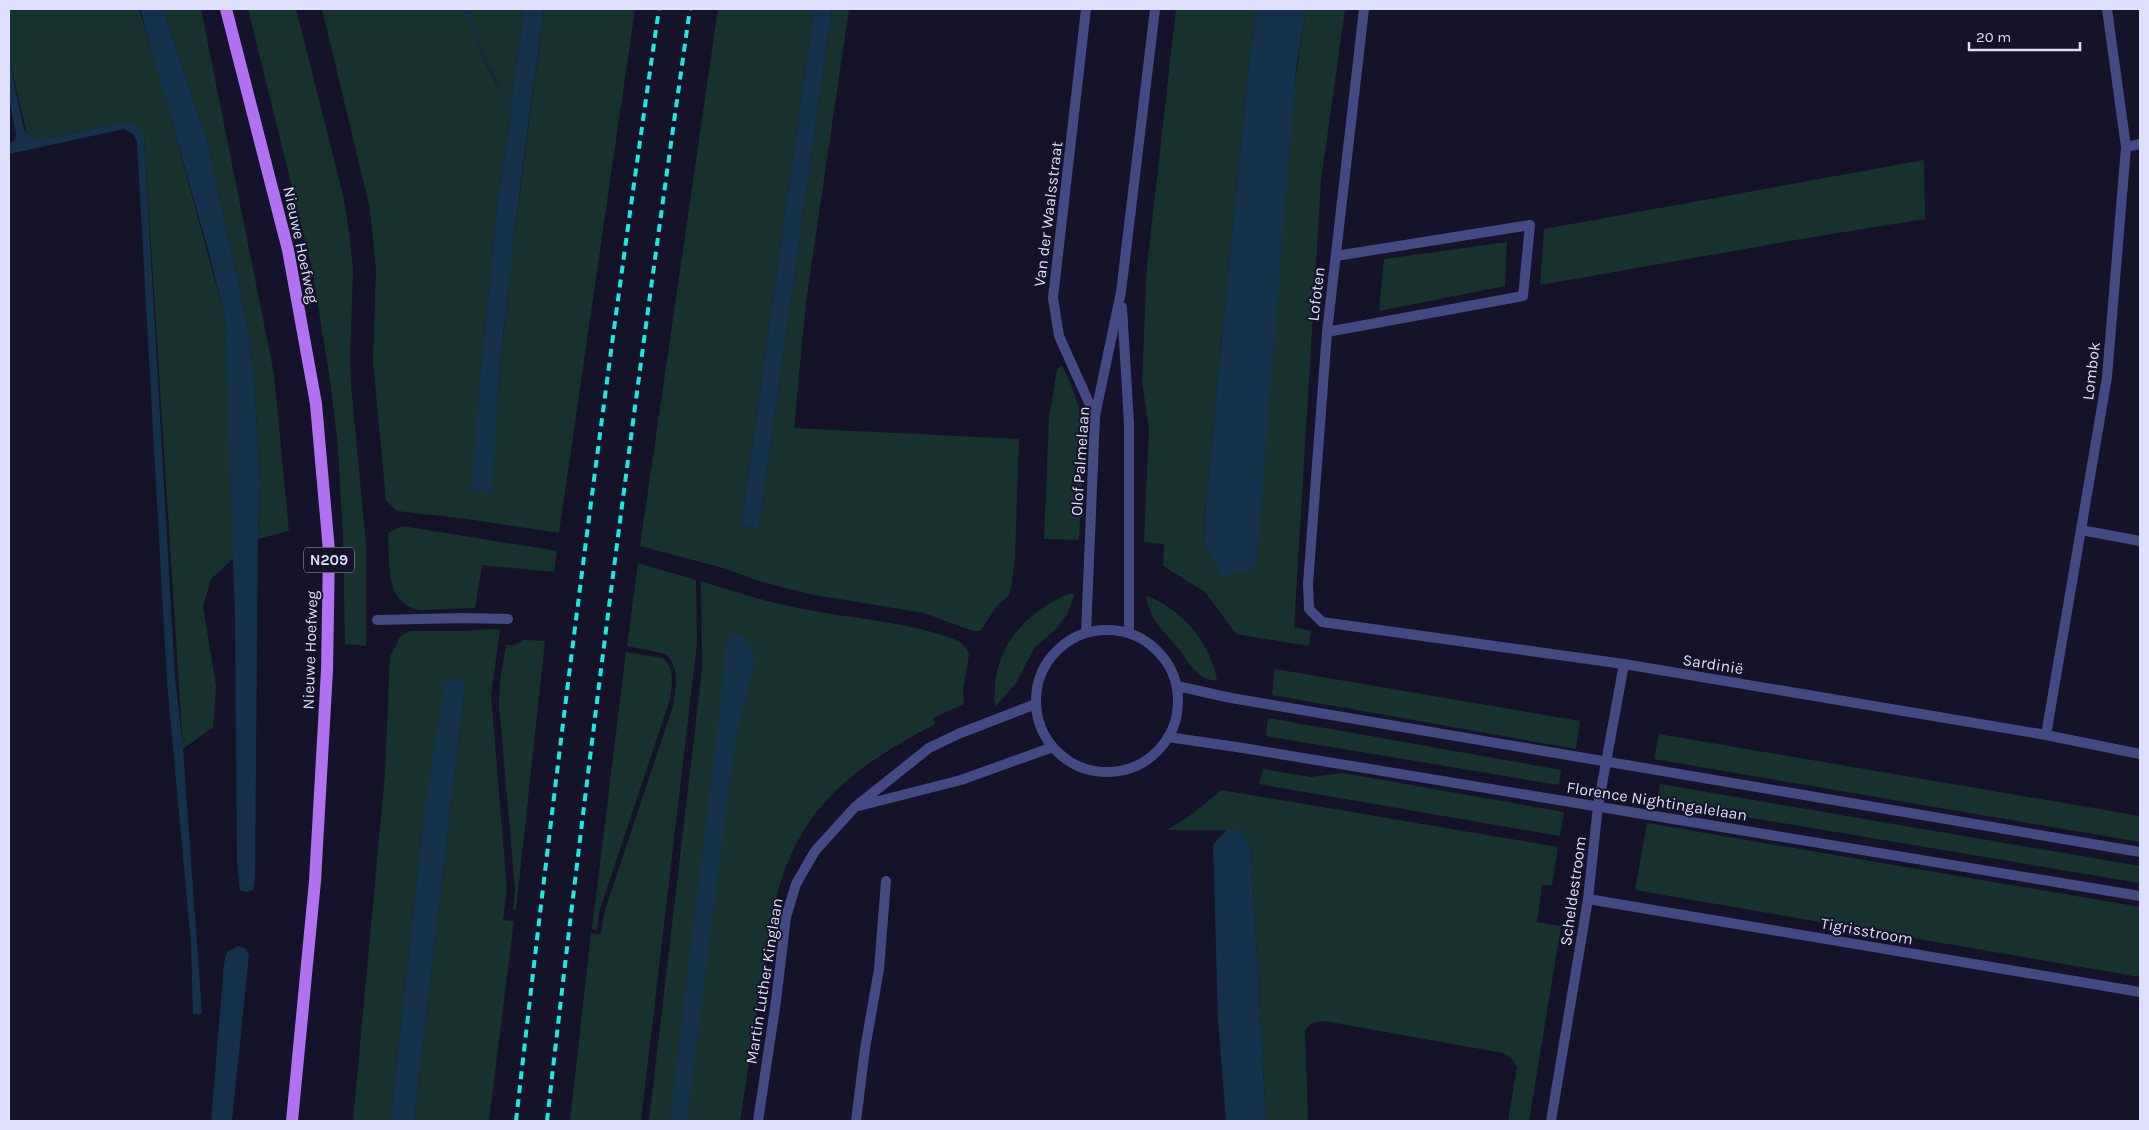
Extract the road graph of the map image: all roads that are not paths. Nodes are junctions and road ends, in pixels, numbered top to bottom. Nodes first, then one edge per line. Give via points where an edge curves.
1 (226, 9) edge
2 (1086, 9) edge
3 (1155, 9) edge
4 (1364, 9) edge
5 (2107, 9) edge
6 (2140, 144) edge
7 (2126, 147) junction
8 (1336, 256) junction
9 (1121, 292) junction
10 (1327, 332) junction
11 (1096, 416) junction
12 (2081, 530) junction
13 (2140, 540) edge
14 (1308, 584) joint
15 (508, 619) dead end
16 (377, 620) dead end
17 (1086, 633) junction
18 (1129, 633) junction
19 (1624, 664) junction
20 (1177, 686) junction
21 (1036, 704) junction
22 (2046, 735) junction
23 (1168, 737) junction
24 (1053, 748) junction
25 (2140, 754) edge
26 (1606, 761) junction
27 (1598, 806) junction
28 (855, 807) junction
29 (2140, 852) edge
30 (886, 880) dead end
31 (2140, 896) edge
32 (1588, 899) junction
33 (2140, 992) edge
34 (292, 1121) edge
35 (758, 1121) edge
36 (856, 1121) edge
37 (1551, 1121) edge

1 - 34 main road, Nieuwe Hoefweg / N209 via 290,260 316,404 329,551 327,670 316,871
2 - 11 street, Van der Waalsstraat via 1053,298 1059,336
3 - 9 street, Olof Palmelaan
4 - 8 street, Lofoten
5 - 7 street, Lombok
6 - 7 street
7 - 12 street, Lombok via 2107,377
8 - 10 street, Lofoten
8 - 10 street via 1530,225 1523,296
9 - 11 street, Olof Palmelaan
9 - 18 street, Olof Palmelaan via 1129,424
10 - 14 street, Lofoten
11 - 17 street, Olof Palmelaan
12 - 13 street
12 - 22 street, Lombok
14 - 19 street, Sardinië via 1309,609 1322,622
15 - 16 street
17 - 18 street via 1100,630
17 - 21 street via 1065,644 1049,660 1038,681
18 - 20 street via 1155,648 1169,666
19 - 22 street, Sardinië
19 - 26 street, Scheldestroom
20 - 23 street via 1175,722
20 - 26 street, Florence Nightingalelaan via 1231,698
21 - 24 street via 1038,720
21 - 28 street, Martin Luther Kinglaan via 929,748
22 - 25 street, Sardinië
23 - 24 street via 1144,761 1113,772 1080,767
23 - 27 street, Florence Nightingalelaan
24 - 28 street via 961,780
26 - 27 street, Scheldestroom
26 - 29 street, Florence Nightingalelaan
27 - 31 street, Florence Nightingalelaan
27 - 32 street, Scheldestroom
28 - 35 street, Martin Luther Kinglaan via 815,851 796,884 786,917
30 - 36 street via 879,969
32 - 33 street, Tigrisstroom
32 - 37 street, Scheldestroom

